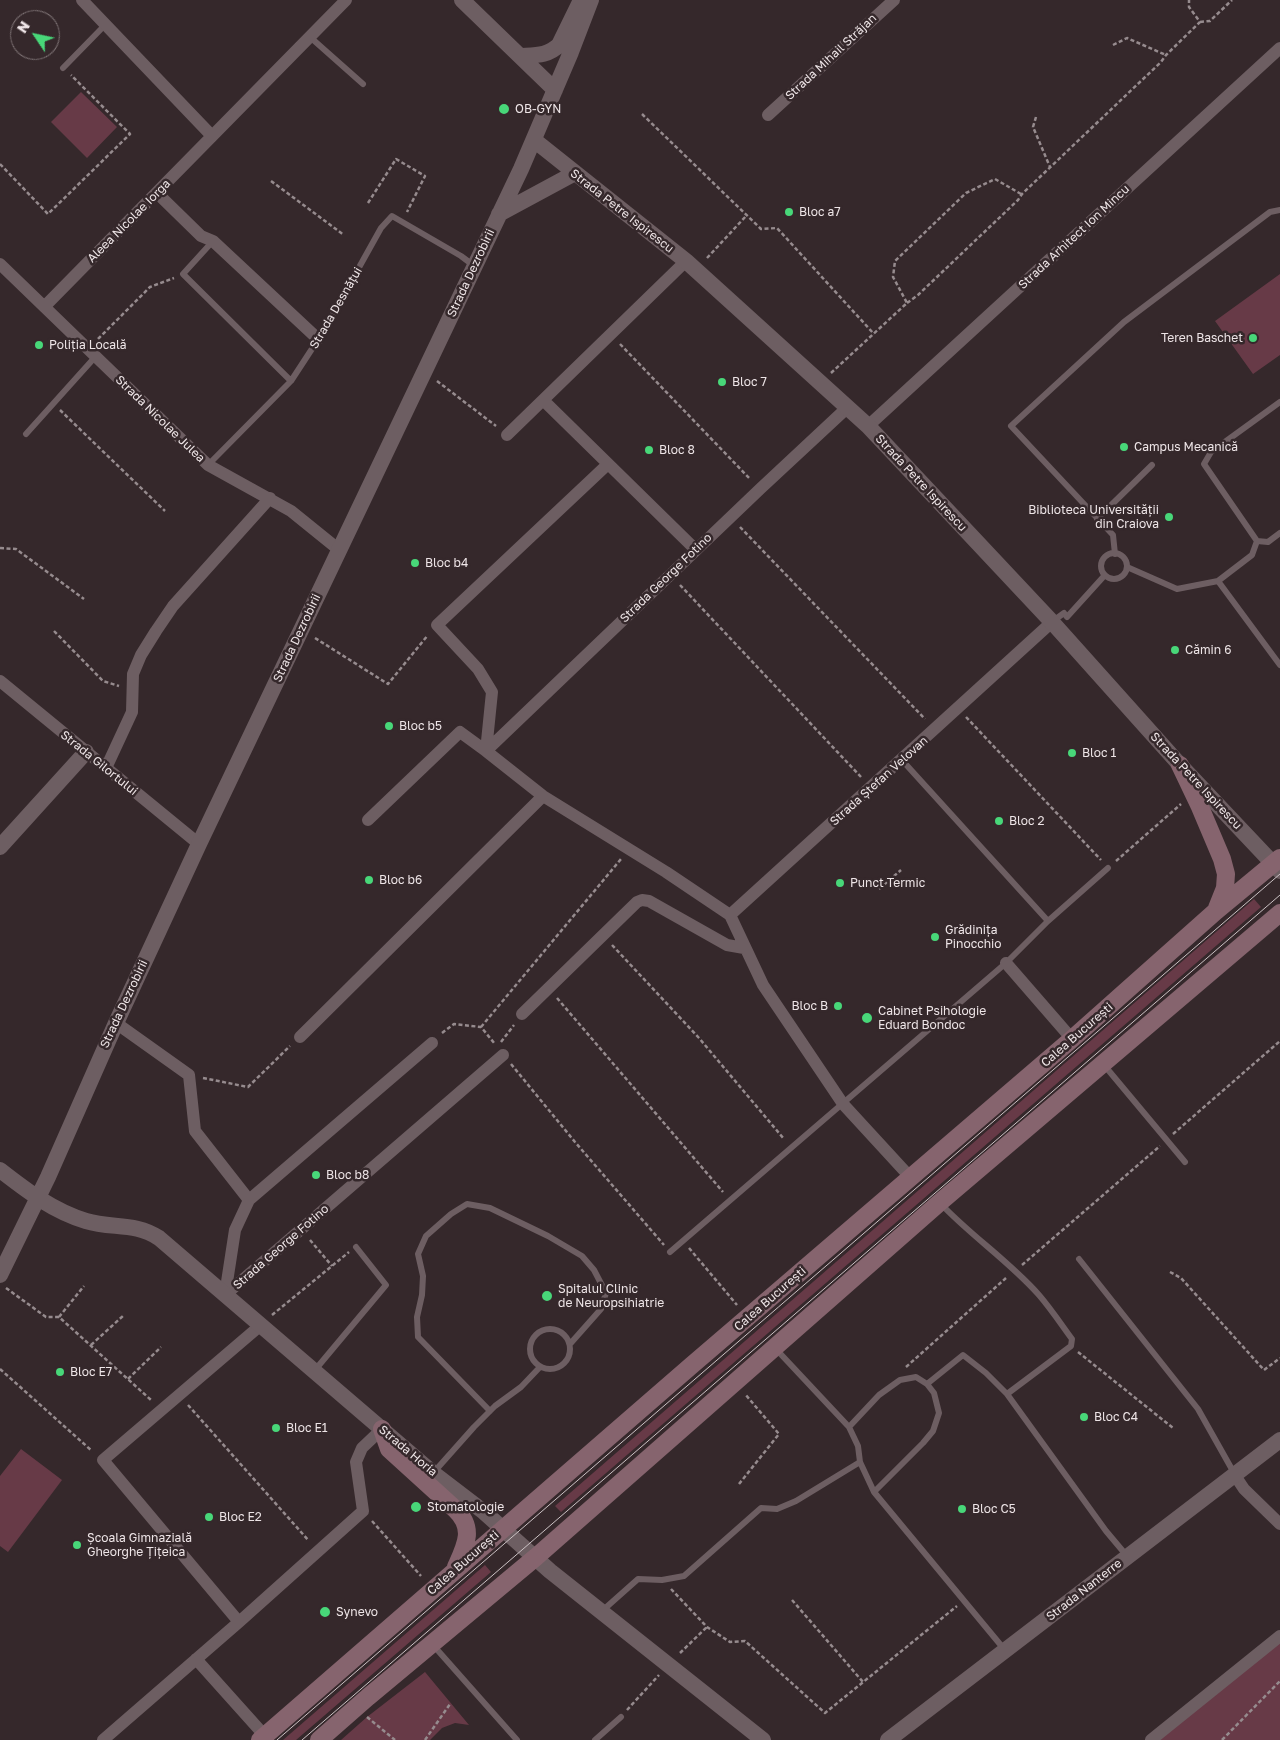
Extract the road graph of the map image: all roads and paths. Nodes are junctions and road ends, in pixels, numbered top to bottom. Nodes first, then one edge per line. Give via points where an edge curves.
1 (82, 0) edge
2 (346, 0) edge
3 (462, 0) edge
4 (581, 0) edge
5 (591, 0) edge
6 (894, 0) edge
7 (1189, 0) edge
8 (1232, 0) edge
9 (1200, 22) junction
10 (105, 25) junction
11 (310, 37) junction
12 (1113, 45) dead end
13 (1280, 48) edge
14 (1166, 55) junction
15 (520, 56) junction
16 (63, 68) joint
17 (363, 84) dead end
18 (555, 90) junction
19 (642, 114) dead end
20 (768, 115) dead end
21 (1036, 117) dead end
22 (212, 136) junction
23 (534, 140) junction
24 (0, 164) edge
25 (1050, 167) junction
26 (575, 173) junction
27 (271, 181) dead end
28 (157, 193) junction
29 (1022, 194) junction
30 (368, 203) dead end
31 (1280, 210) edge
32 (499, 214) junction
33 (746, 215) junction
34 (402, 221) junction
35 (344, 235) dead end
36 (213, 241) junction
37 (0, 264) edge
38 (474, 266) junction
39 (690, 266) junction
40 (183, 274) junction
41 (907, 303) junction
42 (45, 306) junction
43 (611, 334) junction
44 (874, 334) junction
45 (318, 339) junction
46 (92, 352) junction
47 (425, 372) junction
48 (291, 382) junction
49 (821, 383) junction
50 (543, 400) junction
51 (1280, 402) edge
52 (54, 404) junction
53 (848, 407) junction
54 (868, 426) junction
55 (26, 434) dead end
56 (507, 435) joint
57 (608, 464) junction
58 (208, 465) junction
59 (1152, 465) dead end
60 (760, 489) junction
61 (270, 498) junction
62 (165, 511) dead end
63 (730, 517) junction
64 (1097, 519) junction
65 (1280, 534) edge
66 (1257, 541) junction
67 (0, 548) edge
68 (338, 549) junction
69 (696, 550) junction
70 (1115, 554) junction
71 (1127, 567) junction
72 (670, 574) junction
73 (1105, 575) junction
74 (1218, 581) junction
75 (84, 598) dead end
76 (1052, 622) junction
77 (437, 625) junction
78 (301, 630) junction
79 (54, 631) dead end
80 (1280, 665) edge
81 (0, 681) edge
82 (132, 690) junction
83 (958, 708) junction
84 (935, 729) junction
85 (486, 751) junction
86 (86, 752) junction
87 (901, 759) junction
88 (1180, 765) junction
89 (106, 768) junction
90 (870, 787) junction
91 (1194, 793) junction
92 (544, 796) junction
93 (368, 820) dead end
94 (199, 844) junction
95 (0, 847) edge
96 (629, 849) junction
97 (1278, 864) edge
98 (1108, 868) junction
99 (901, 870) dead end
100 (879, 889) dead end
101 (1216, 911) junction
102 (1280, 913) edge
103 (730, 915) junction
104 (1048, 921) junction
105 (603, 934) junction
106 (744, 948) junction
107 (1006, 963) junction
108 (548, 988) junction
109 (522, 1014) joint
110 (116, 1023) junction
111 (481, 1027) junction
112 (300, 1036) joint
113 (1072, 1039) junction
114 (432, 1042) joint
115 (1280, 1042) edge
116 (503, 1055) joint
117 (1103, 1064) junction
118 (190, 1076) junction
119 (843, 1104) junction
120 (1167, 1140) junction
121 (792, 1148) junction
122 (1185, 1162) dead end
123 (0, 1170) edge
124 (911, 1178) junction
125 (38, 1198) junction
126 (249, 1200) junction
127 (730, 1200) junction
128 (940, 1203) junction
129 (301, 1230) junction
130 (683, 1241) junction
131 (356, 1247) joint
132 (670, 1252) joint
133 (1079, 1259) dead end
134 (332, 1266) junction
135 (1015, 1271) junction
136 (1170, 1272) dead end
137 (0, 1275) edge
138 (0, 1283) edge
139 (84, 1286) dead end
140 (226, 1295) junction
141 (124, 1315) dead end
142 (60, 1317) junction
143 (748, 1318) junction
144 (260, 1325) junction
145 (570, 1344) junction
146 (91, 1345) junction
147 (1071, 1346) junction
148 (161, 1347) dead end
149 (774, 1347) junction
150 (1280, 1358) edge
151 (540, 1367) junction
152 (0, 1369) edge
153 (904, 1369) dead end
154 (314, 1371) junction
155 (128, 1379) junction
156 (927, 1384) junction
157 (743, 1392) dead end
158 (1007, 1394) junction
159 (179, 1395) junction
160 (162, 1409) junction
161 (490, 1411) junction
162 (849, 1427) junction
163 (1173, 1428) dead end
164 (382, 1429) junction
165 (1280, 1440) edge
166 (103, 1460) junction
167 (860, 1462) junction
168 (433, 1473) junction
169 (1234, 1474) junction
170 (739, 1484) dead end
171 (874, 1492) junction
172 (363, 1512) junction
173 (1280, 1524) edge
174 (503, 1529) junction
175 (318, 1551) junction
176 (536, 1557) junction
177 (1127, 1557) junction
178 (454, 1571) junction
179 (421, 1576) dead end
180 (662, 1580) junction
181 (792, 1600) dead end
182 (964, 1600) junction
183 (602, 1612) junction
184 (239, 1622) junction
185 (707, 1627) junction
186 (1280, 1636) edge
187 (432, 1644) junction
188 (1005, 1650) junction
189 (196, 1659) junction
190 (668, 1664) junction
191 (1280, 1681) edge
192 (864, 1682) junction
193 (450, 1704) dead end
194 (367, 1717) dead end
195 (621, 1717) joint
196 (263, 1738) edge
197 (103, 1740) edge
198 (319, 1740) edge
199 (395, 1740) edge
200 (425, 1740) edge
201 (518, 1740) edge
202 (595, 1740) edge
203 (763, 1740) edge
204 (888, 1740) edge
205 (1151, 1740) edge
206 (1222, 1740) edge

1 - 10 street
2 - 11 street, Aleea Nicolae Iorga
3 - 15 street
4 - 15 street via 554,50
5 - 18 street, Strada Dezrobirii
6 - 20 street, Strada Mihail Străjan
7 - 9 path via 1189,7
8 - 9 path via 1210,21
9 - 14 path
10 - 16 lane
10 - 22 street
11 - 17 lane
11 - 22 street, Aleea Nicolae Iorga
12 - 14 path via 1127,38
13 - 54 street, Strada Arhitect Ion Mincu
14 - 25 path
15 - 18 street
16 - 24 path via 130,134 48,214
18 - 23 street, Strada Dezrobirii
19 - 33 path
21 - 25 path via 1033,127
22 - 28 street, Aleea Nicolae Iorga
23 - 26 street, Strada Petre Ispirescu
23 - 32 street, Strada Dezrobirii
25 - 29 path
26 - 32 street
26 - 39 street, Strada Petre Ispirescu
27 - 35 path
28 - 36 street via 201,236
28 - 42 street, Aleea Nicolae Iorga
29 - 41 path
29 - 41 path via 995,179 966,193 895,261 893,277
30 - 34 path via 396,159 426,176
31 - 64 lane via 1270,212 1124,322 1011,426
32 - 38 street, Strada Dezrobirii
33 - 39 path
33 - 44 path via 761,229 777,228
34 - 38 lane
34 - 45 lane, Strada Desnățui via 392,216 381,228
36 - 40 lane
36 - 45 street
37 - 42 street, Strada Nicolae Julea
38 - 47 street, Strada Dezrobirii
39 - 43 street
39 - 49 street, Strada Petre Ispirescu
40 - 46 path via 150,287
40 - 48 lane
41 - 44 path
42 - 46 street, Strada Nicolae Julea
43 - 50 street
43 - 60 path
44 - 49 path
45 - 48 lane, Strada Desnățui
46 - 52 lane
46 - 58 street, Strada Nicolae Julea
47 - 56 path
47 - 68 street, Strada Dezrobirii
48 - 58 lane, Strada Desnățui
49 - 53 street, Strada Petre Ispirescu
50 - 56 street
50 - 57 street
51 - 66 lane via 1211,452 1204,464
52 - 55 lane
52 - 62 path
53 - 54 street, Strada Petre Ispirescu
53 - 60 street, Strada George Fotino
54 - 76 street, Strada Petre Ispirescu
57 - 69 street
57 - 77 street
58 - 61 street, Strada Nicolae Julea
59 - 64 lane
60 - 63 street, Strada George Fotino
61 - 68 street, Strada Nicolae Julea
61 - 82 street via 174,606 156,631 132,674
63 - 69 street, Strada George Fotino
63 - 84 path
64 - 70 lane via 1113,535
65 - 66 lane via 1268,542
66 - 74 lane via 1252,555
67 - 75 path via 16,549
68 - 78 street, Strada Dezrobirii
69 - 72 street, Strada George Fotino
70 - 71 lane via 1124,558
70 - 73 lane via 1110,554 1103,561
71 - 73 lane via 1118,578
71 - 74 lane via 1177,589
72 - 85 street, Strada George Fotino
72 - 90 path
73 - 76 lane via 1067,617 1064,613
74 - 80 lane
76 - 83 street, Strada Ștefan Velovan
76 - 88 street, Strada Petre Ispirescu
77 - 78 path via 388,684
77 - 85 street via 478,669 492,692
78 - 94 street, Strada Dezrobirii
79 - 82 path via 104,682
81 - 86 street, Strada Gilortului
82 - 89 street via 132,712
83 - 84 street, Strada Ștefan Velovan
83 - 98 path
84 - 87 street, Strada Ștefan Velovan
85 - 92 street
85 - 93 street via 460,732
86 - 89 street, Strada Gilortului
86 - 95 street
87 - 90 street, Strada Ștefan Velovan
87 - 104 lane
88 - 91 main road
88 - 97 street, Strada Petre Ispirescu
89 - 94 street, Strada Gilortului
90 - 103 street, Strada Ștefan Velovan
91 - 98 path
91 - 101 main road via 1226,874 1226,888
92 - 96 street
92 - 112 street
94 - 110 street, Strada Dezrobirii
96 - 103 street
96 - 111 path
97 - 101 main road, Calea București
98 - 104 lane
99 - 100 path
101 - 113 main road, Calea București
102 - 117 main road
103 - 106 street
104 - 107 lane
105 - 106 street via 642,900 727,945
105 - 108 street
105 - 121 path via 699,1038
106 - 119 street via 762,986
107 - 113 street
107 - 119 lane
108 - 109 street
108 - 127 path
109 - 111 path via 497,1048
110 - 118 street
110 - 125 street, Strada Dezrobirii
111 - 114 path via 454,1024
112 - 118 path via 248,1087
113 - 124 main road, Calea București
114 - 126 street, Strada George Fotino
115 - 120 path
116 - 129 street, Strada George Fotino
116 - 132 path
117 - 120 lane
117 - 128 main road
118 - 126 street via 195,1131
119 - 121 lane
119 - 124 street
120 - 122 lane
120 - 135 path
121 - 127 lane
123 - 125 street, Strada Horia
124 - 143 main road, Calea București
125 - 137 street, Strada Dezrobirii
125 - 140 street, Strada Horia via 66,1214 87,1221 150,1231
126 - 140 street, Strada George Fotino via 235,1230
127 - 130 lane
128 - 135 lane via 955,1220
128 - 149 main road
129 - 134 path
129 - 140 street, Strada George Fotino
130 - 132 lane
130 - 143 path
131 - 134 path
131 - 154 lane via 386,1285
133 - 169 lane via 1198,1410
134 - 144 path
135 - 147 lane via 1039,1295 1072,1339
135 - 153 path
136 - 150 path via 1181,1278 1264,1370
138 - 142 path via 46,1318
139 - 142 path
140 - 144 street, Strada Horia
141 - 146 path
142 - 146 path
143 - 174 main road, Calea București
144 - 154 street, Strada Horia
144 - 159 street
145 - 151 lane via 571,1352 565,1364 553,1370
145 - 151 lane via 568,1338 557,1330 538,1333 530,1350
145 - 161 lane via 601,1309 606,1293 582,1256 490,1208 467,1204 451,1214 426,1236 418,1254 423,1276 417,1317 418,1337
146 - 155 path
147 - 158 lane
147 - 163 path
148 - 155 path
149 - 162 lane
149 - 176 main road
151 - 161 lane
152 - 166 path
154 - 164 street, Strada Horia
155 - 160 path
156 - 158 lane via 963,1355
156 - 162 lane via 916,1378 900,1380 879,1395
156 - 171 lane via 934,1393 939,1413 933,1431
157 - 170 path via 779,1434
158 - 177 lane
159 - 160 street
159 - 175 path
160 - 166 street
161 - 168 lane
162 - 167 lane via 858,1446
164 - 168 street, Strada Horia
164 - 172 street via 362,1448 356,1462
164 - 178 main road via 388,1448 463,1518 468,1534
165 - 169 street, Strada Nanterre
166 - 184 street
167 - 171 lane
167 - 180 lane via 796,1501 777,1509 761,1508 684,1576
168 - 174 street, Strada Horia
169 - 173 street via 1244,1489
169 - 177 street, Strada Nanterre
171 - 182 lane
172 - 175 street
172 - 179 path
174 - 176 street, Strada Horia
174 - 178 main road, Calea București
175 - 184 street
176 - 183 street, Strada Horia
176 - 187 main road
177 - 188 street, Strada Nanterre
178 - 196 main road, Calea București
180 - 183 lane via 638,1579
180 - 185 path
181 - 192 path
182 - 188 lane
182 - 192 path
183 - 190 street, Strada Horia
184 - 189 street
185 - 190 path
185 - 192 path via 730,1642 745,1641 825,1713
186 - 205 street
187 - 198 main road
187 - 201 lane
188 - 204 street, Strada Nanterre
189 - 196 street
189 - 197 street
190 - 195 path
190 - 203 street, Strada Horia
191 - 206 path
193 - 200 path
194 - 199 path
195 - 202 lane

